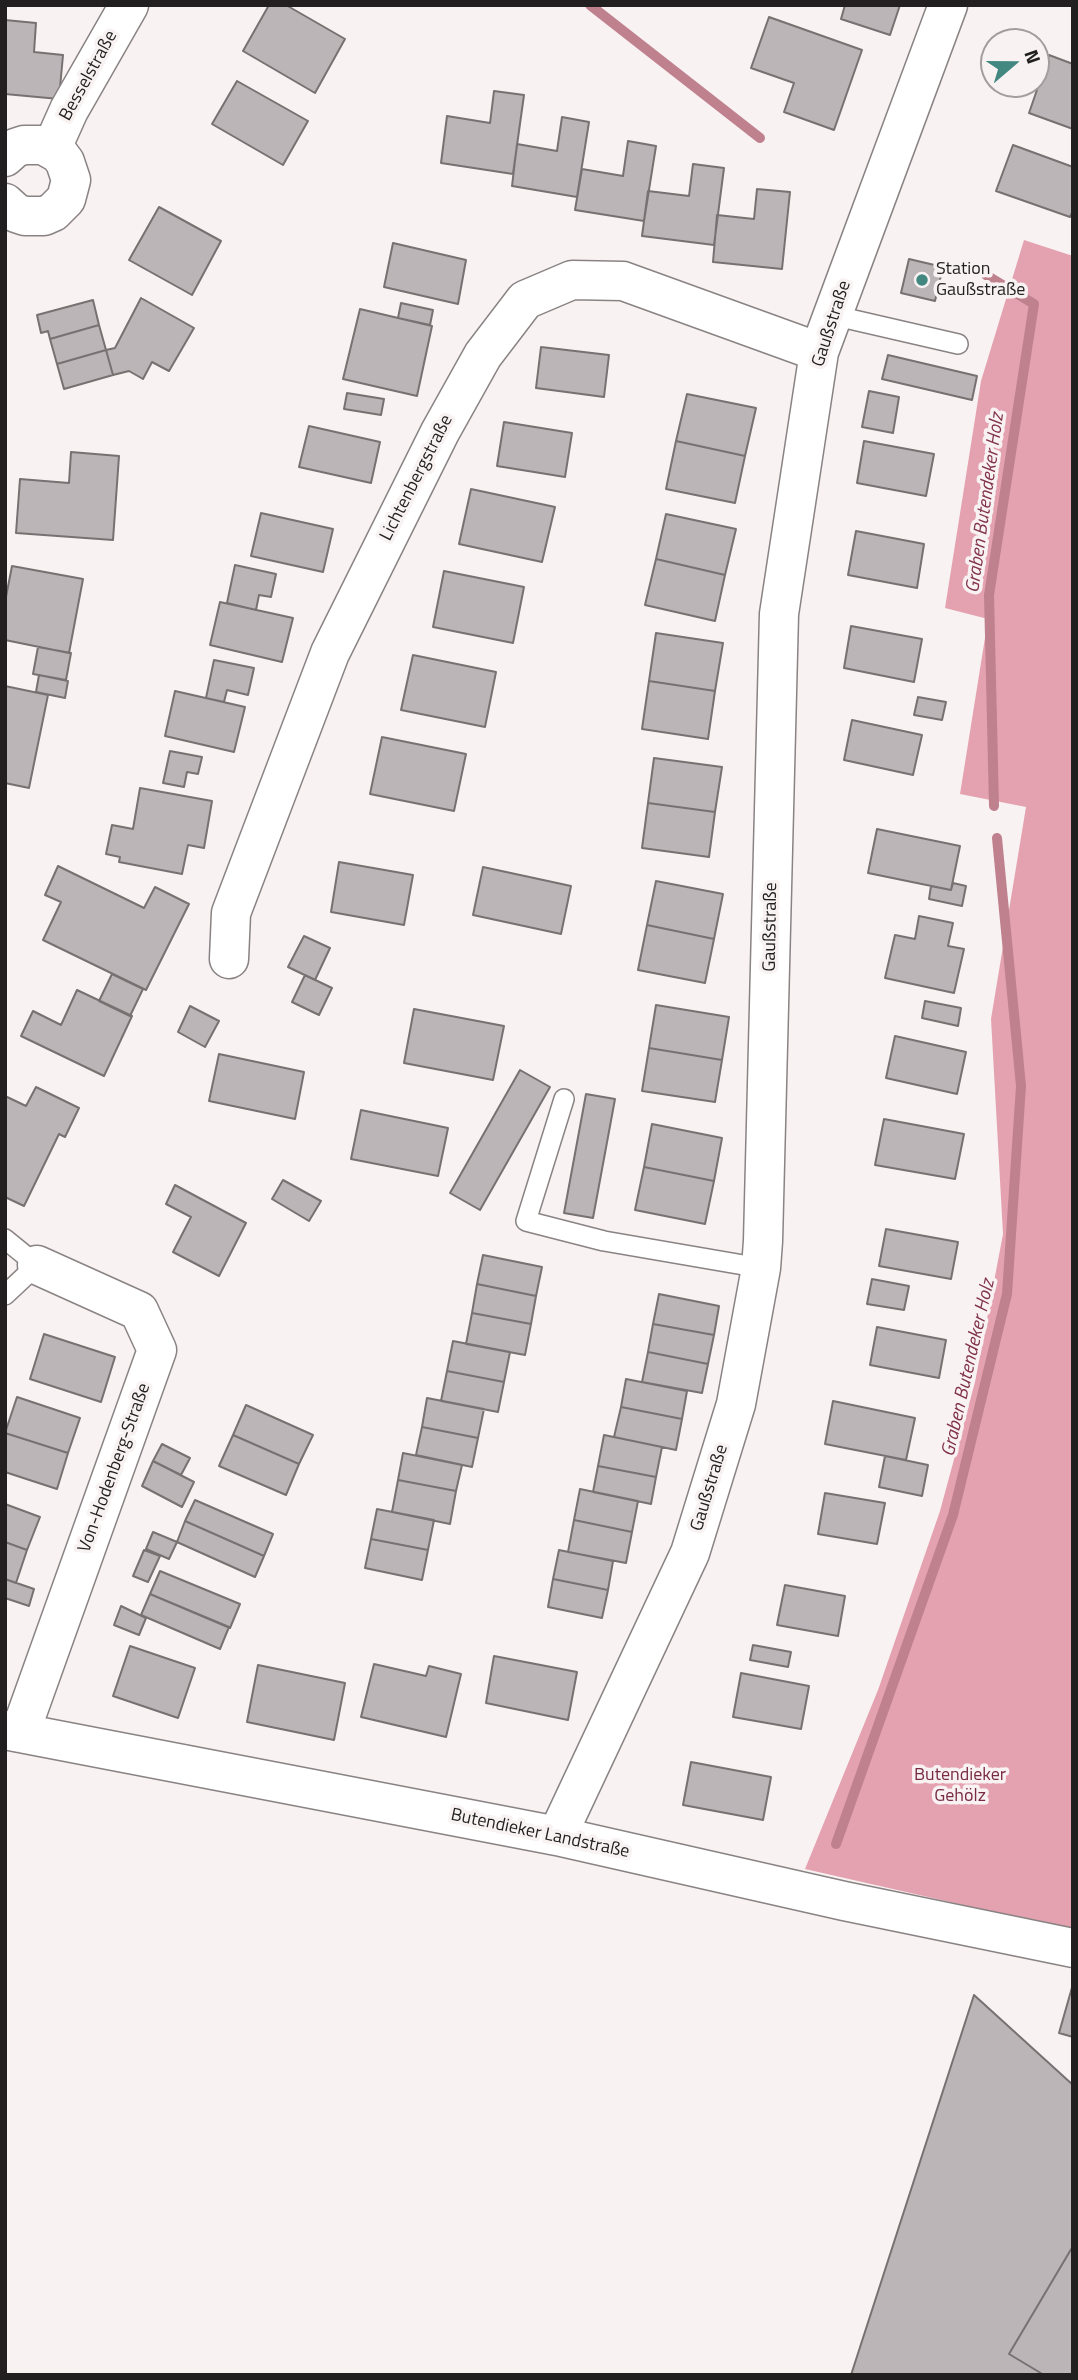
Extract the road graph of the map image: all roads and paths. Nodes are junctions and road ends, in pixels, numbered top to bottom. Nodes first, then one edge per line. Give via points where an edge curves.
1 (129, 5) edge
2 (948, 5) edge
3 (52, 148) junction
4 (5, 157) edge
5 (6, 206) edge
6 (832, 314) junction
7 (958, 344) dead end
8 (819, 352) junction
9 (229, 959) dead end
10 (565, 1099) dead end
11 (5, 1239) edge
12 (37, 1265) junction
13 (761, 1268) junction
14 (5, 1295) edge
15 (12, 1731) edge
16 (557, 1836) junction
17 (1073, 1948) edge

1 - 3 street, Besselstraße
2 - 6 street, Gaußstraße
3 - 4 street via 24,145
3 - 5 street via 69,171 66,199 44,216 25,216
6 - 7 lane
6 - 8 street, Gaußstraße
8 - 9 street, Lichtenbergstraße via 623,281 572,280 524,300 483,355 440,432 330,653 230,913
8 - 13 street, Gaußstraße via 779,614
10 - 13 lane via 526,1221 604,1241
11 - 12 lane
12 - 14 lane
12 - 15 street, Von-Hodenberg-Straße via 139,1311 157,1350
13 - 16 street, Gaußstraße via 736,1404 690,1553
15 - 16 street, Butendieker Landstraße
16 - 17 street, Butendieker Landstraße

